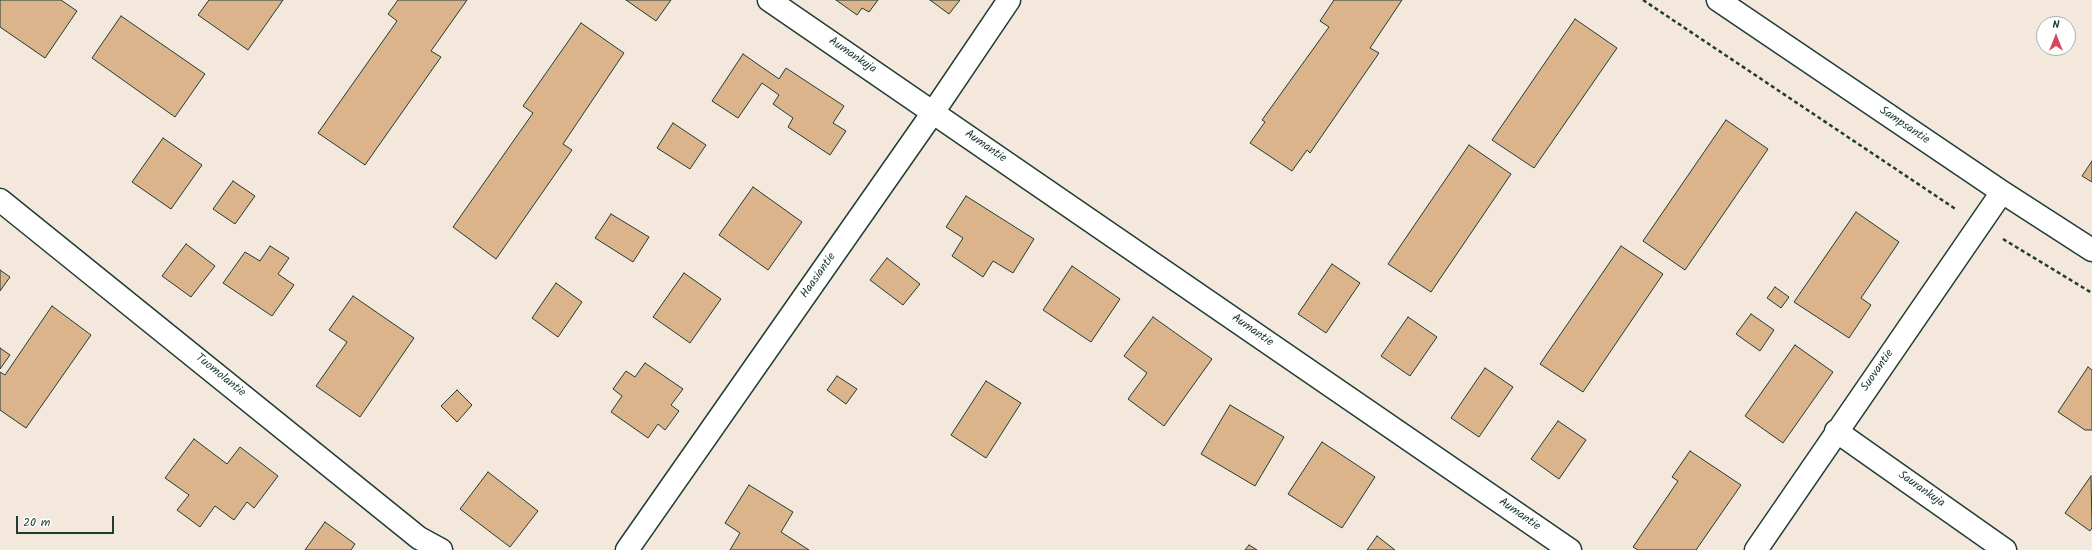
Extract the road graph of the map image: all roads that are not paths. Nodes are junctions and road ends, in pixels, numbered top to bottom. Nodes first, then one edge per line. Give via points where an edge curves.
1 (770, 0) edge
2 (1009, 0) edge
3 (1718, 0) edge
4 (934, 111) junction
5 (2002, 192) junction
6 (0, 200) edge
7 (2092, 250) edge
8 (1836, 431) junction
9 (415, 544) edge
10 (441, 550) edge
11 (627, 550) edge
12 (1570, 550) edge
13 (1756, 550) edge
14 (2005, 550) edge

1 - 4 street, Aumankuja
2 - 4 street, Haasiantie
3 - 5 street, Sampsantie
4 - 11 street, Haasiantie
4 - 12 street, Aumantie
5 - 7 street, Sampsantie
5 - 8 street, Suovantie
6 - 9 street, Tuomolantie
8 - 13 street, Suovantie
8 - 14 street, Saurankuja
9 - 10 street, Tuomolantie

